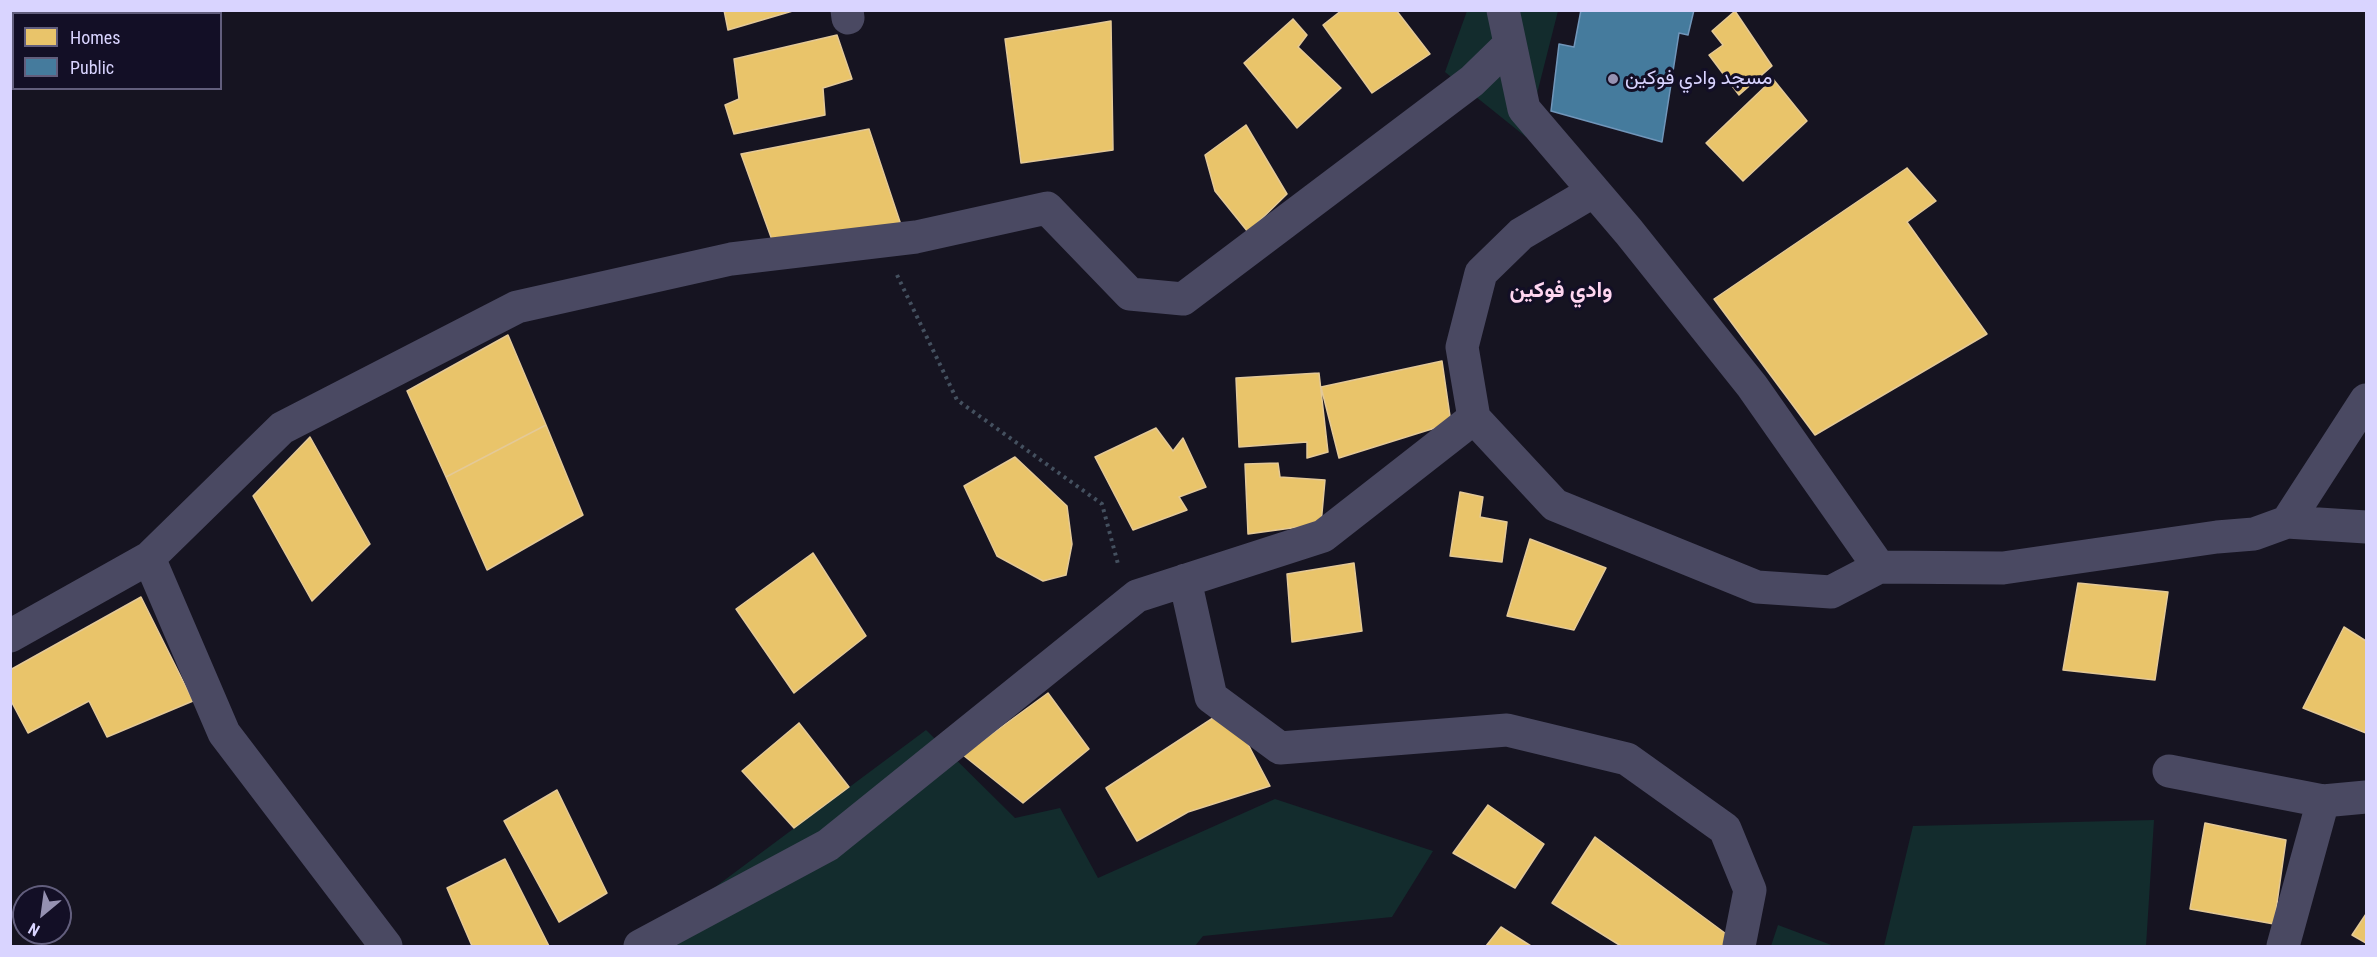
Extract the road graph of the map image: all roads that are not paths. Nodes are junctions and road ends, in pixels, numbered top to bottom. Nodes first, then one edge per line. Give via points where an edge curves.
1 (1503, 10) edge
2 (1510, 44) junction
3 (1594, 191) junction
4 (2367, 400) edge
5 (1474, 418) junction
6 (2287, 522) junction
7 (2367, 528) edge
8 (149, 558) junction
9 (1879, 567) junction
10 (1185, 580) junction
11 (10, 636) edge
12 (2169, 771) dead end
13 (2367, 797) edge
14 (2323, 801) junction
15 (386, 946) edge
16 (640, 946) edge
17 (1739, 946) edge
18 (2283, 946) edge

1 - 2 street
2 - 3 street via 1524,109
2 - 8 street via 1472,81 1184,299 1130,294 1047,208 916,237 730,259 517,307 282,428
3 - 5 street via 1521,234 1481,273 1462,347
3 - 9 street via 1752,386
4 - 6 street
5 - 9 street via 1555,505 1757,587 1831,592
5 - 10 street via 1323,536
6 - 7 street
6 - 9 street via 2254,534 2003,568
8 - 11 street
8 - 15 street via 224,733
10 - 16 street via 1137,596 828,845
10 - 17 street via 1211,697 1280,748 1507,730 1628,759 1725,829 1750,890
12 - 14 street
13 - 14 street
14 - 18 street

